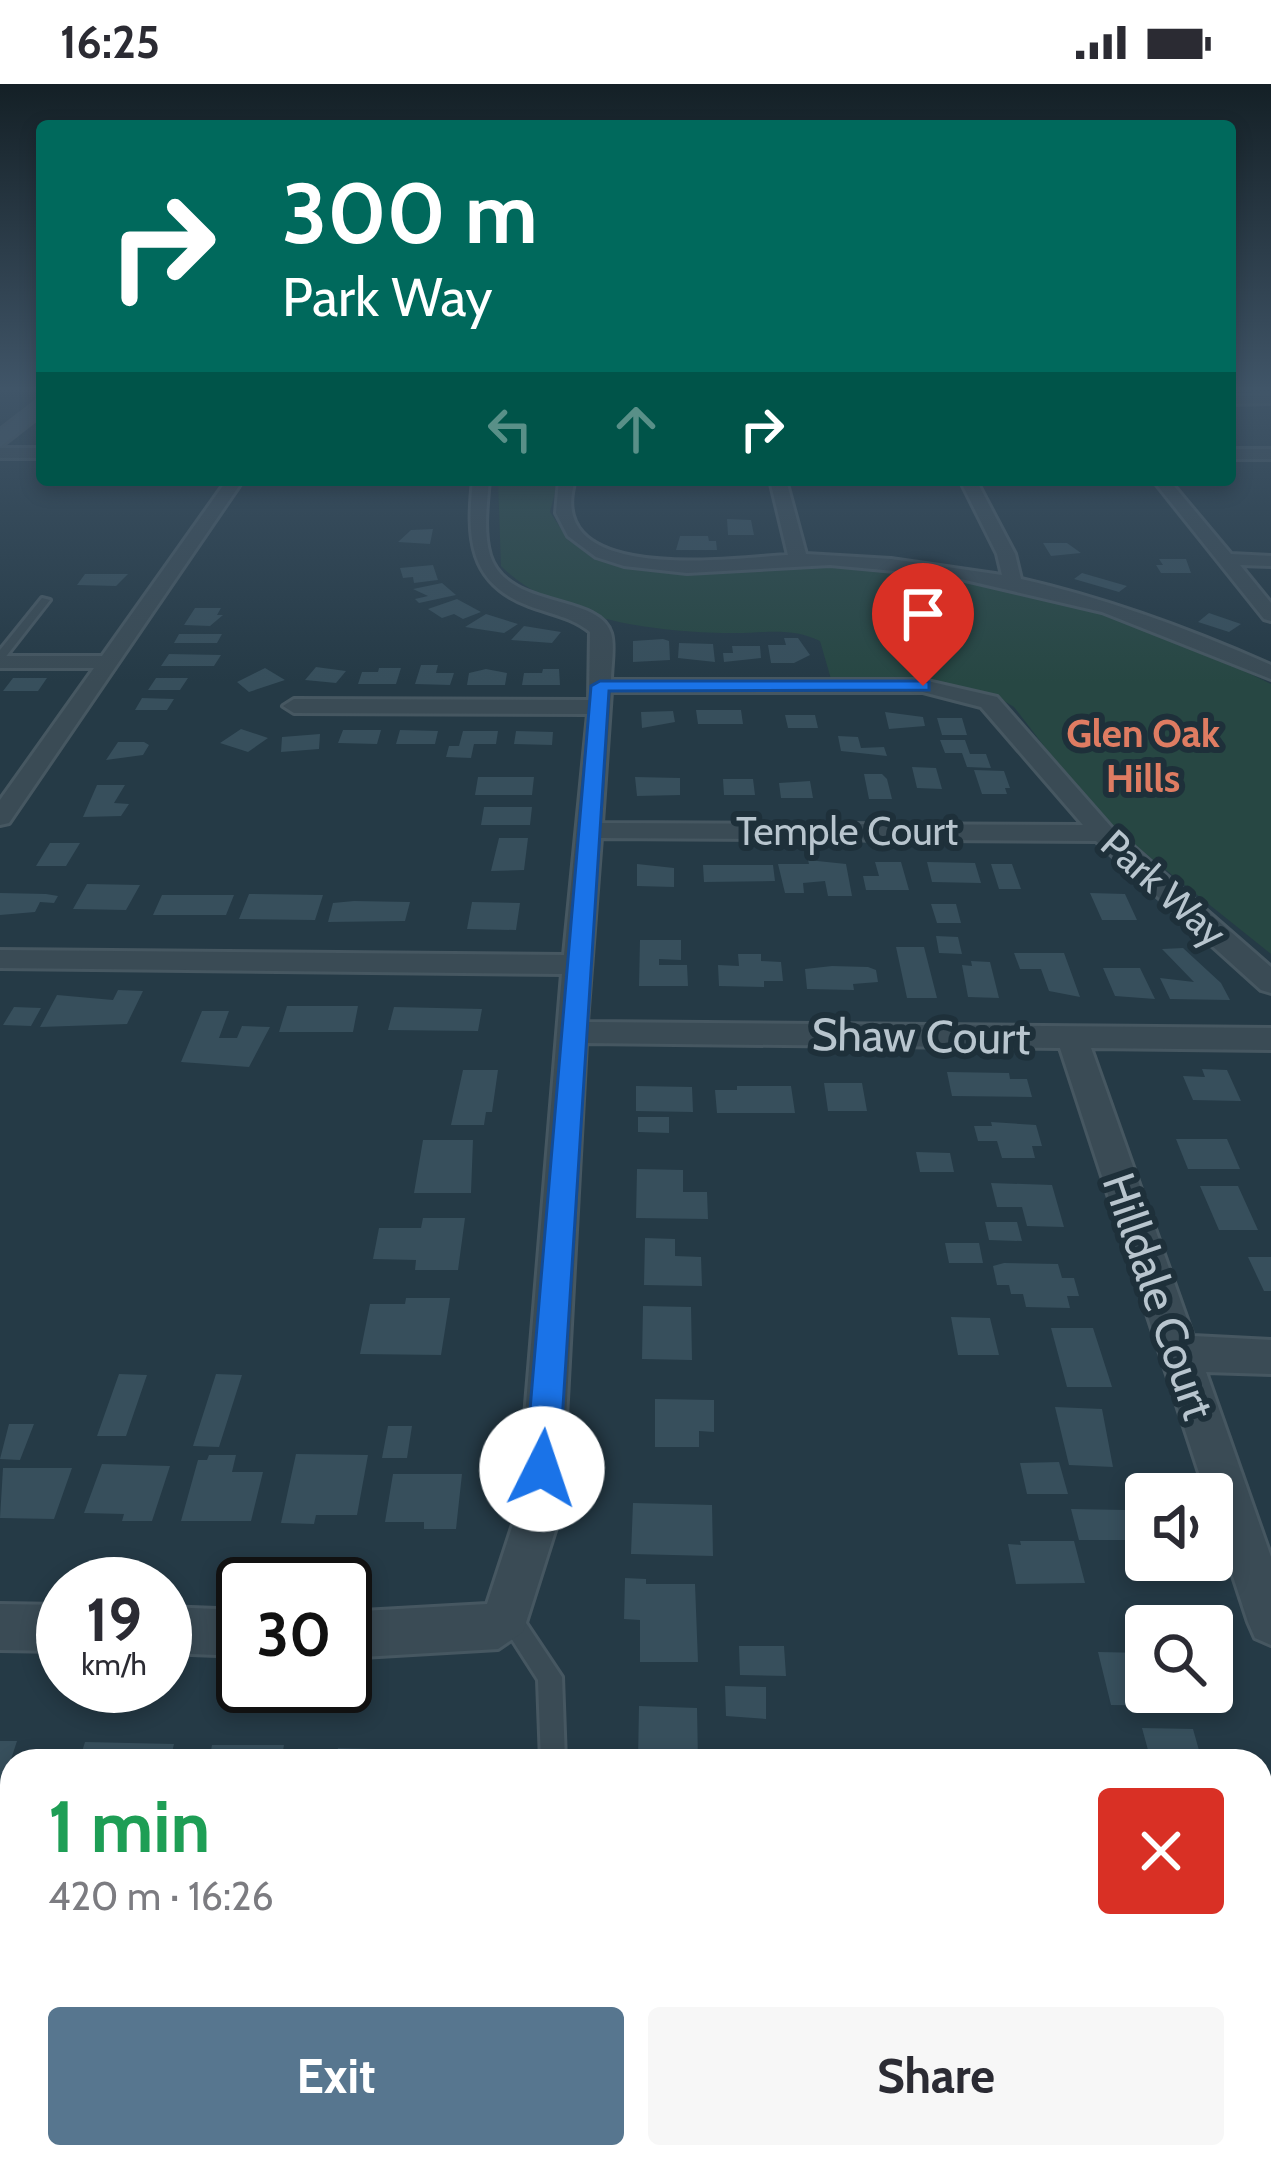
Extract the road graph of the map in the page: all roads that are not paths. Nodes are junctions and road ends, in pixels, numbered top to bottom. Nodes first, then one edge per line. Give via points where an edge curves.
1 (226, 487) edge
2 (481, 487) edge
3 (565, 487) edge
4 (780, 487) edge
5 (972, 487) edge
6 (1167, 487) edge
7 (798, 559) junction
8 (1226, 560) junction
9 (1271, 561) edge
10 (1012, 580) junction
11 (45, 600) dead end
12 (1271, 615) edge
13 (0, 659) edge
14 (109, 662) junction
15 (1271, 673) edge
16 (600, 696) junction
17 (294, 706) dead end
18 (0, 818) edge
19 (591, 830) junction
20 (1103, 833) junction
21 (0, 959) edge
22 (578, 964) junction
23 (1271, 982) edge
24 (571, 1032) junction
25 (1072, 1037) junction
26 (1271, 1039) edge
27 (1178, 1353) junction
28 (1271, 1357) edge
29 (507, 1616) junction
30 (1271, 1622) edge
31 (0, 1627) edge
32 (36, 1628) edge
33 (372, 1634) edge
34 (553, 1749) edge

1 - 14 street
2 - 16 street via 481,562 490,578 522,598 584,617 601,632
3 - 7 street via 573,533 602,553 688,567
4 - 7 street
5 - 10 street
6 - 8 street
7 - 10 street
8 - 9 street
8 - 12 street
10 - 15 street via 1133,613
11 - 13 lane
13 - 14 street
14 - 18 street
16 - 17 street, Park Way
16 - 19 street
16 - 20 street, Park Way via 923,686 967,694 1008,720
19 - 20 street, Temple Court
19 - 22 street
20 - 23 street, Park Way
21 - 22 street
22 - 24 street
24 - 25 street, Shaw Court
24 - 29 street via 539,1512
25 - 26 street, Shaw Court
25 - 27 street, Hilldale Court
27 - 28 street
27 - 30 street, Hilldale Court
29 - 33 street via 498,1626
29 - 34 lane via 550,1676
31 - 32 street

